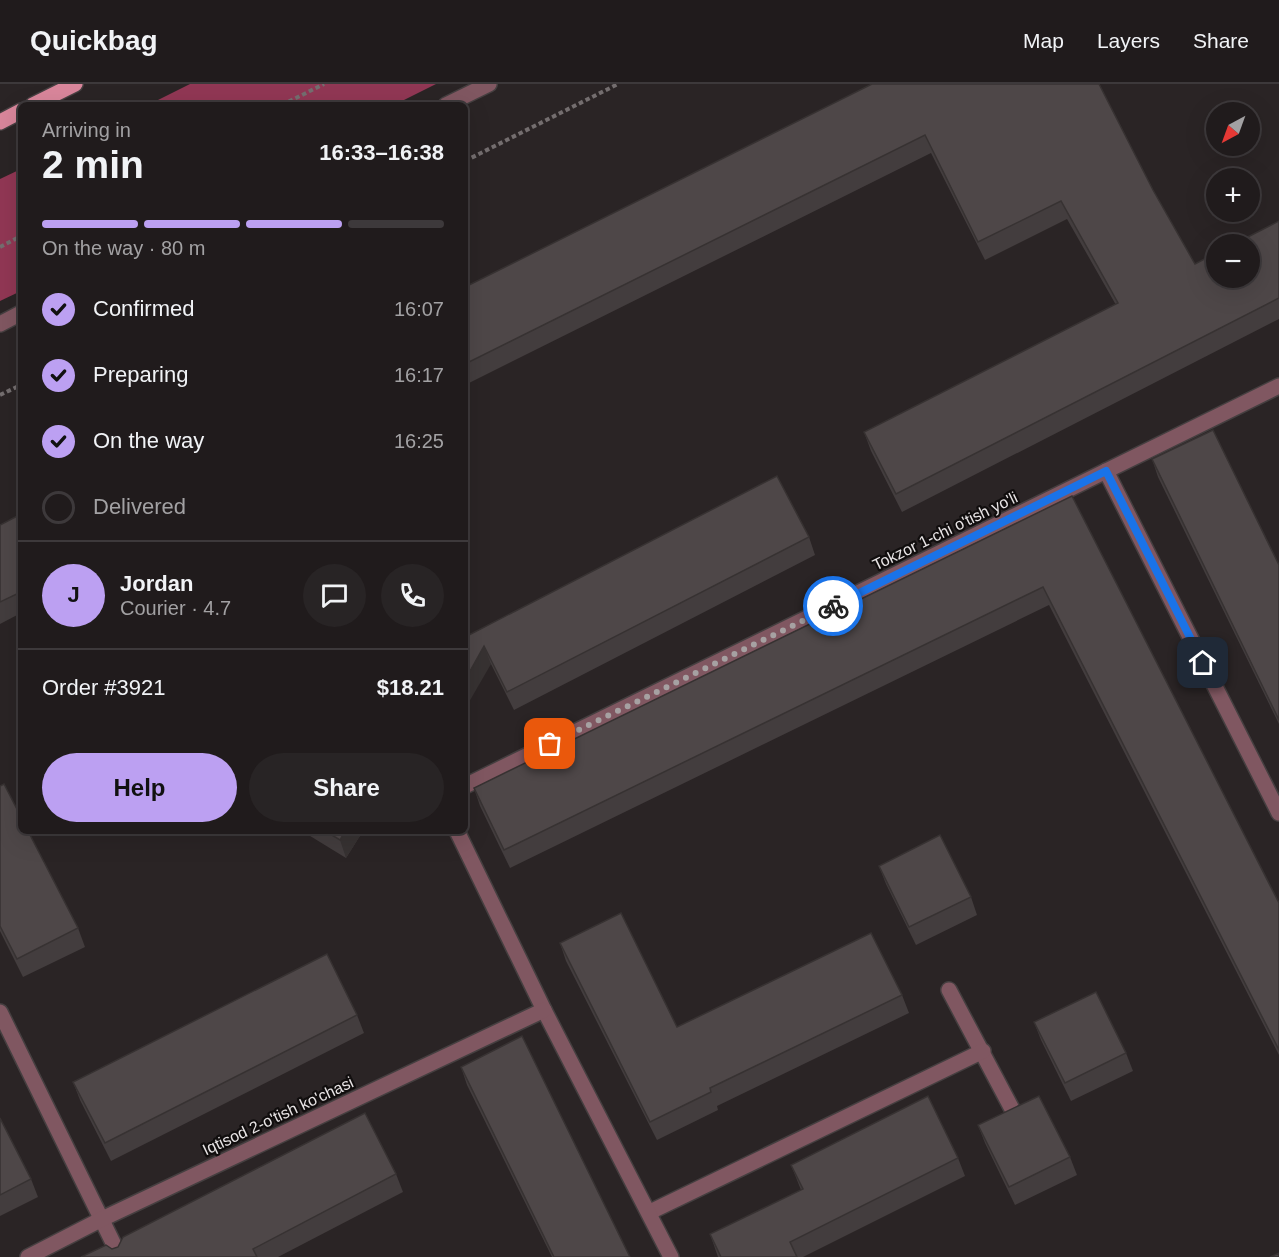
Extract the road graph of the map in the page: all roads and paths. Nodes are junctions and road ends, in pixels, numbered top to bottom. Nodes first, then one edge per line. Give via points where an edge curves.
1 (75, 84) edge
2 (324, 84) edge
3 (489, 84) edge
4 (618, 84) edge
5 (39, 102) edge
6 (288, 102) edge
7 (452, 102) edge
8 (18, 113) edge
9 (0, 122) edge
10 (468, 159) edge
11 (18, 238) edge
12 (0, 247) edge
13 (18, 315) edge
14 (0, 324) edge
15 (18, 386) edge
16 (1279, 386) edge
17 (0, 395) edge
18 (1106, 471) junction
19 (468, 785) edge
20 (1279, 813) edge
21 (458, 834) edge
22 (949, 990) dead end
23 (544, 1010) junction
24 (0, 1012) edge
25 (983, 1051) junction
26 (1012, 1109) edge
27 (650, 1212) junction
28 (102, 1219) junction
29 (28, 1257) edge
30 (120, 1257) edge
31 (671, 1257) edge

1 - 5 main road
2 - 6 path
3 - 7 street
4 - 10 path
8 - 9 main road
11 - 12 path
13 - 14 street
15 - 17 path
16 - 18 street, Tokzor 1-chi o'tish yo'li
18 - 19 street, Tokzor 1-chi o'tish yo'li
18 - 20 street
21 - 23 street
22 - 25 street
23 - 27 street
23 - 28 street, Iqtisod 2-o'tish ko'chasi
24 - 28 street
25 - 26 street
25 - 27 street
27 - 31 street
28 - 29 street, Iqtisod 2-o'tish ko'chasi
28 - 30 street

